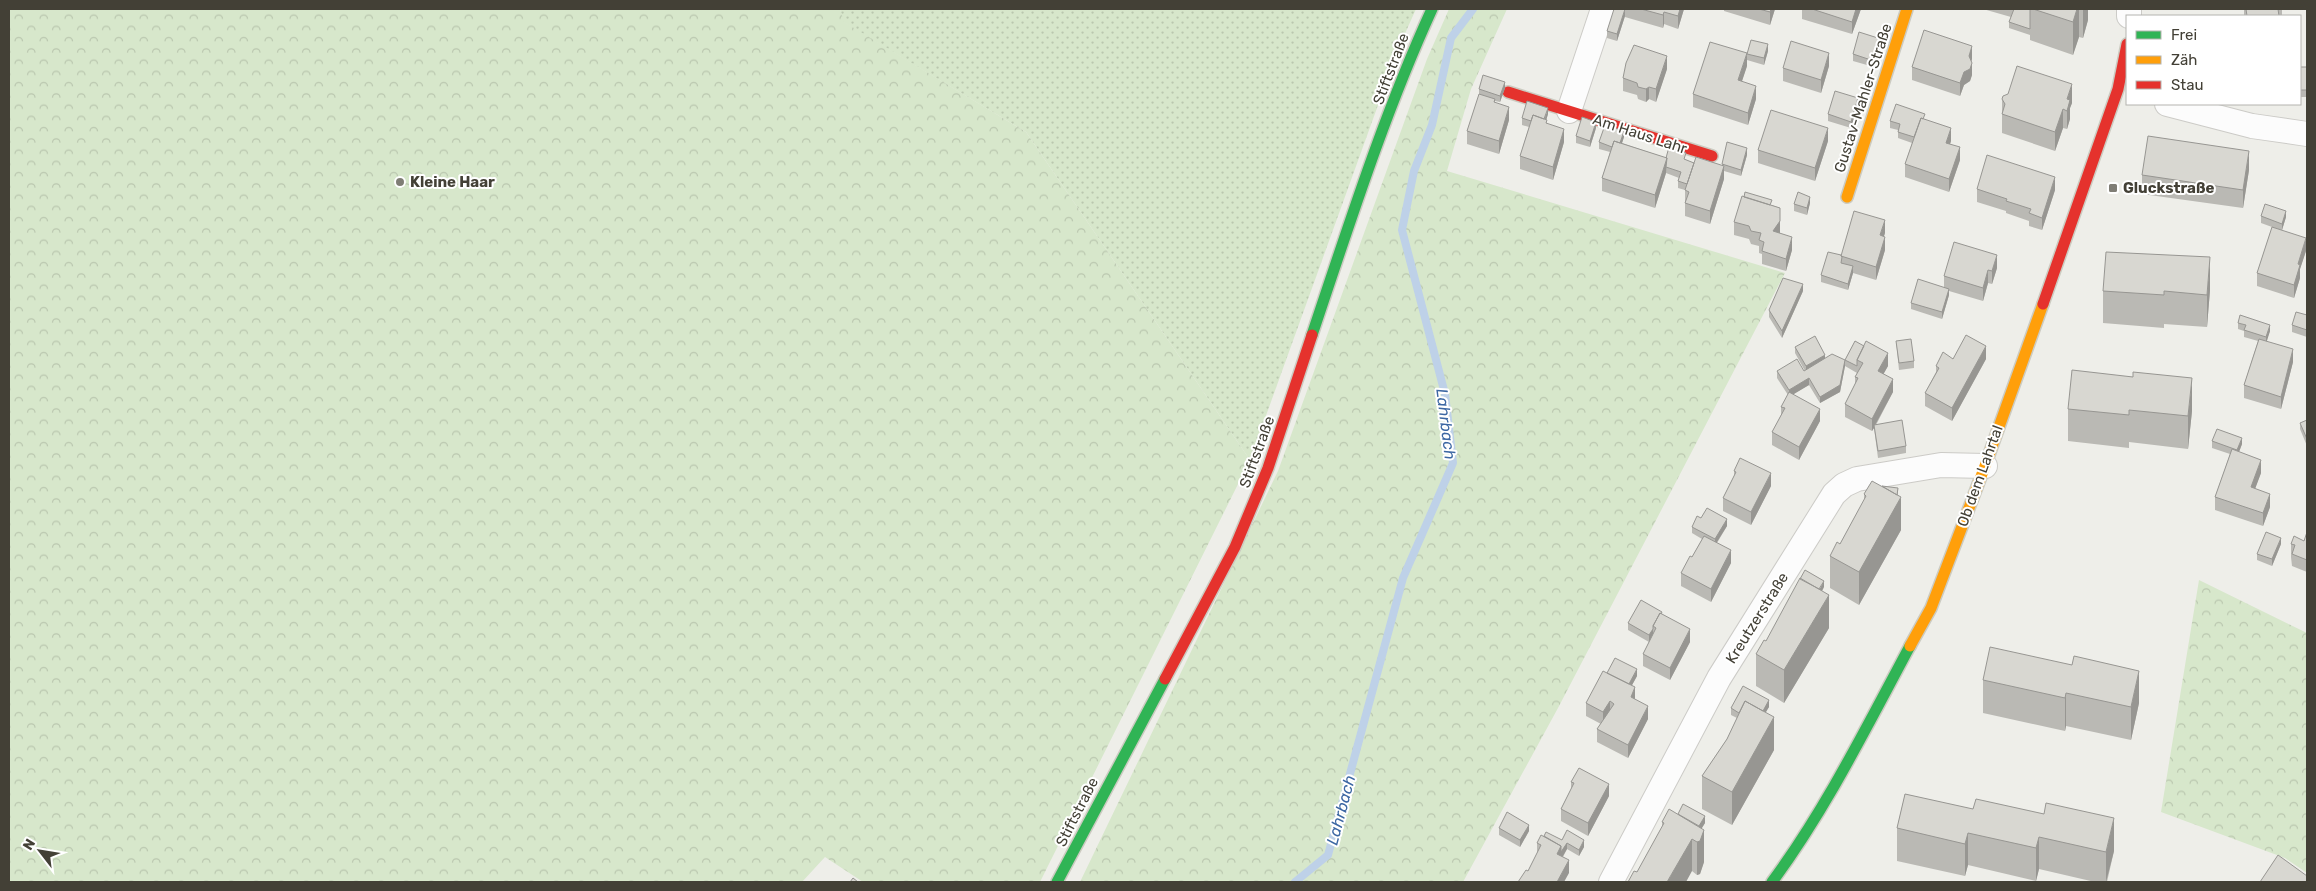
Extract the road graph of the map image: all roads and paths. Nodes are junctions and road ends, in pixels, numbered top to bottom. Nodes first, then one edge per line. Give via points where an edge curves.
1 (1432, 9) edge
2 (1603, 9) edge
3 (1907, 9) edge
4 (2126, 56) edge
5 (2123, 90) edge
6 (1508, 92) dead end
7 (2171, 105) edge
8 (1569, 111) junction
9 (2307, 134) edge
10 (1712, 156) dead end
11 (1847, 197) dead end
12 (1985, 466) junction
13 (1057, 882) edge
14 (1611, 882) edge
15 (1772, 882) edge

1 - 13 street, Stiftstraße via 1357,202 1268,468 1235,547
2 - 8 street
3 - 11 street, Gustav-Mahler-Straße
4 - 5 street, Ob dem Lahrtal
5 - 12 street, Ob dem Lahrtal
6 - 8 street, Am Haus Lahr
7 - 9 street via 2252,126
8 - 10 street, Am Haus Lahr
12 - 14 street, Kreutzerstraße via 1941,465 1857,479 1834,494 1719,678
12 - 15 street, Ob dem Lahrtal via 1931,608 1910,650 1852,756

